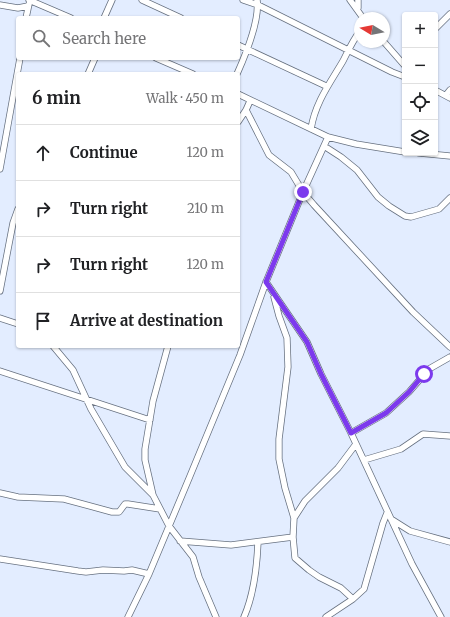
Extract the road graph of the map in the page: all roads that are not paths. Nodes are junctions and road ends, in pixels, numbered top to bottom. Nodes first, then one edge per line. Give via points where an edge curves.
1 (112, 0) edge
2 (142, 0) edge
3 (243, 0) edge
4 (350, 0) edge
5 (358, 0) edge
6 (29, 2) edge
7 (258, 3) edge
8 (0, 5) edge
9 (358, 8) junction
10 (360, 12) edge
11 (450, 14) edge
12 (26, 16) edge
13 (66, 16) edge
14 (105, 16) edge
15 (176, 16) edge
16 (438, 26) edge
17 (354, 41) edge
18 (240, 46) edge
19 (390, 47) edge
20 (248, 49) junction
21 (349, 50) junction
22 (402, 58) edge
23 (20, 60) edge
24 (94, 60) edge
25 (161, 60) edge
26 (17, 72) edge
27 (89, 72) edge
28 (188, 72) edge
29 (239, 72) edge
30 (402, 76) edge
31 (16, 80) edge
32 (326, 86) junction
33 (438, 91) edge
34 (240, 95) edge
35 (449, 95) edge
36 (250, 101) junction
37 (246, 110) junction
38 (240, 119) edge
39 (311, 129) junction
40 (328, 137) junction
41 (324, 146) junction
42 (402, 152) edge
43 (438, 155) edge
44 (450, 156) edge
45 (0, 169) edge
46 (303, 192) junction
47 (450, 198) edge
48 (16, 215) edge
49 (266, 282) junction
50 (0, 291) edge
51 (273, 293) junction
52 (0, 318) edge
53 (16, 323) edge
54 (450, 347) edge
55 (56, 348) edge
56 (167, 348) edge
57 (450, 357) edge
58 (0, 372) edge
59 (86, 399) junction
60 (150, 420) junction
61 (351, 433) junction
62 (450, 436) edge
63 (356, 444) junction
64 (364, 460) junction
65 (0, 493) edge
66 (153, 495) junction
67 (160, 509) junction
68 (387, 513) junction
69 (294, 518) junction
70 (390, 519) junction
71 (169, 526) junction
72 (293, 537) junction
73 (180, 541) junction
74 (258, 542) junction
75 (450, 542) edge
76 (0, 559) edge
77 (149, 574) junction
78 (353, 599) junction
79 (128, 617) edge
80 (216, 617) edge
81 (244, 617) edge
82 (326, 617) edge
83 (441, 617) edge

1 - 14 street
2 - 15 street
3 - 7 street
4 - 9 street
5 - 9 street
6 - 8 street via 18,8
6 - 12 street
6 - 13 street
7 - 20 street
7 - 21 street
9 - 10 street
11 - 16 street
17 - 21 street
18 - 20 street
19 - 22 street
20 - 29 street
20 - 32 street
21 - 30 street
21 - 32 street
23 - 26 street
24 - 27 street
25 - 28 street
31 - 45 street
32 - 39 street
33 - 35 street
34 - 36 street
36 - 37 street
36 - 39 street
37 - 38 street
37 - 46 street via 267,152 290,172
39 - 40 street
40 - 41 street
40 - 42 street
41 - 46 street
41 - 47 street via 357,170 378,197 405,216 411,217 438,209
43 - 44 street
46 - 49 street
46 - 54 street via 413,312
48 - 50 street
49 - 51 street
49 - 71 street via 240,355
51 - 61 street via 307,342
51 - 69 street via 287,338 288,367 279,458 284,488
52 - 53 street
55 - 59 street via 73,370
56 - 60 street
57 - 61 street via 429,369 386,413
58 - 59 street
59 - 60 street
59 - 66 street via 125,466
60 - 66 street via 145,460
61 - 63 street
62 - 64 street via 422,434 401,449
63 - 64 street
63 - 69 street
64 - 68 street
65 - 67 street via 18,497 64,499 112,512 119,512 125,504
66 - 67 street
67 - 71 street
68 - 70 street
68 - 78 street via 364,589
69 - 72 street
70 - 75 street via 410,531
70 - 83 street
71 - 73 street
71 - 77 street
72 - 74 street
72 - 78 street via 295,558 318,577 341,588
73 - 74 street via 230,545
73 - 80 street via 193,557
74 - 81 street via 255,575
76 - 77 street via 86,572 132,570
77 - 79 street
78 - 82 street

